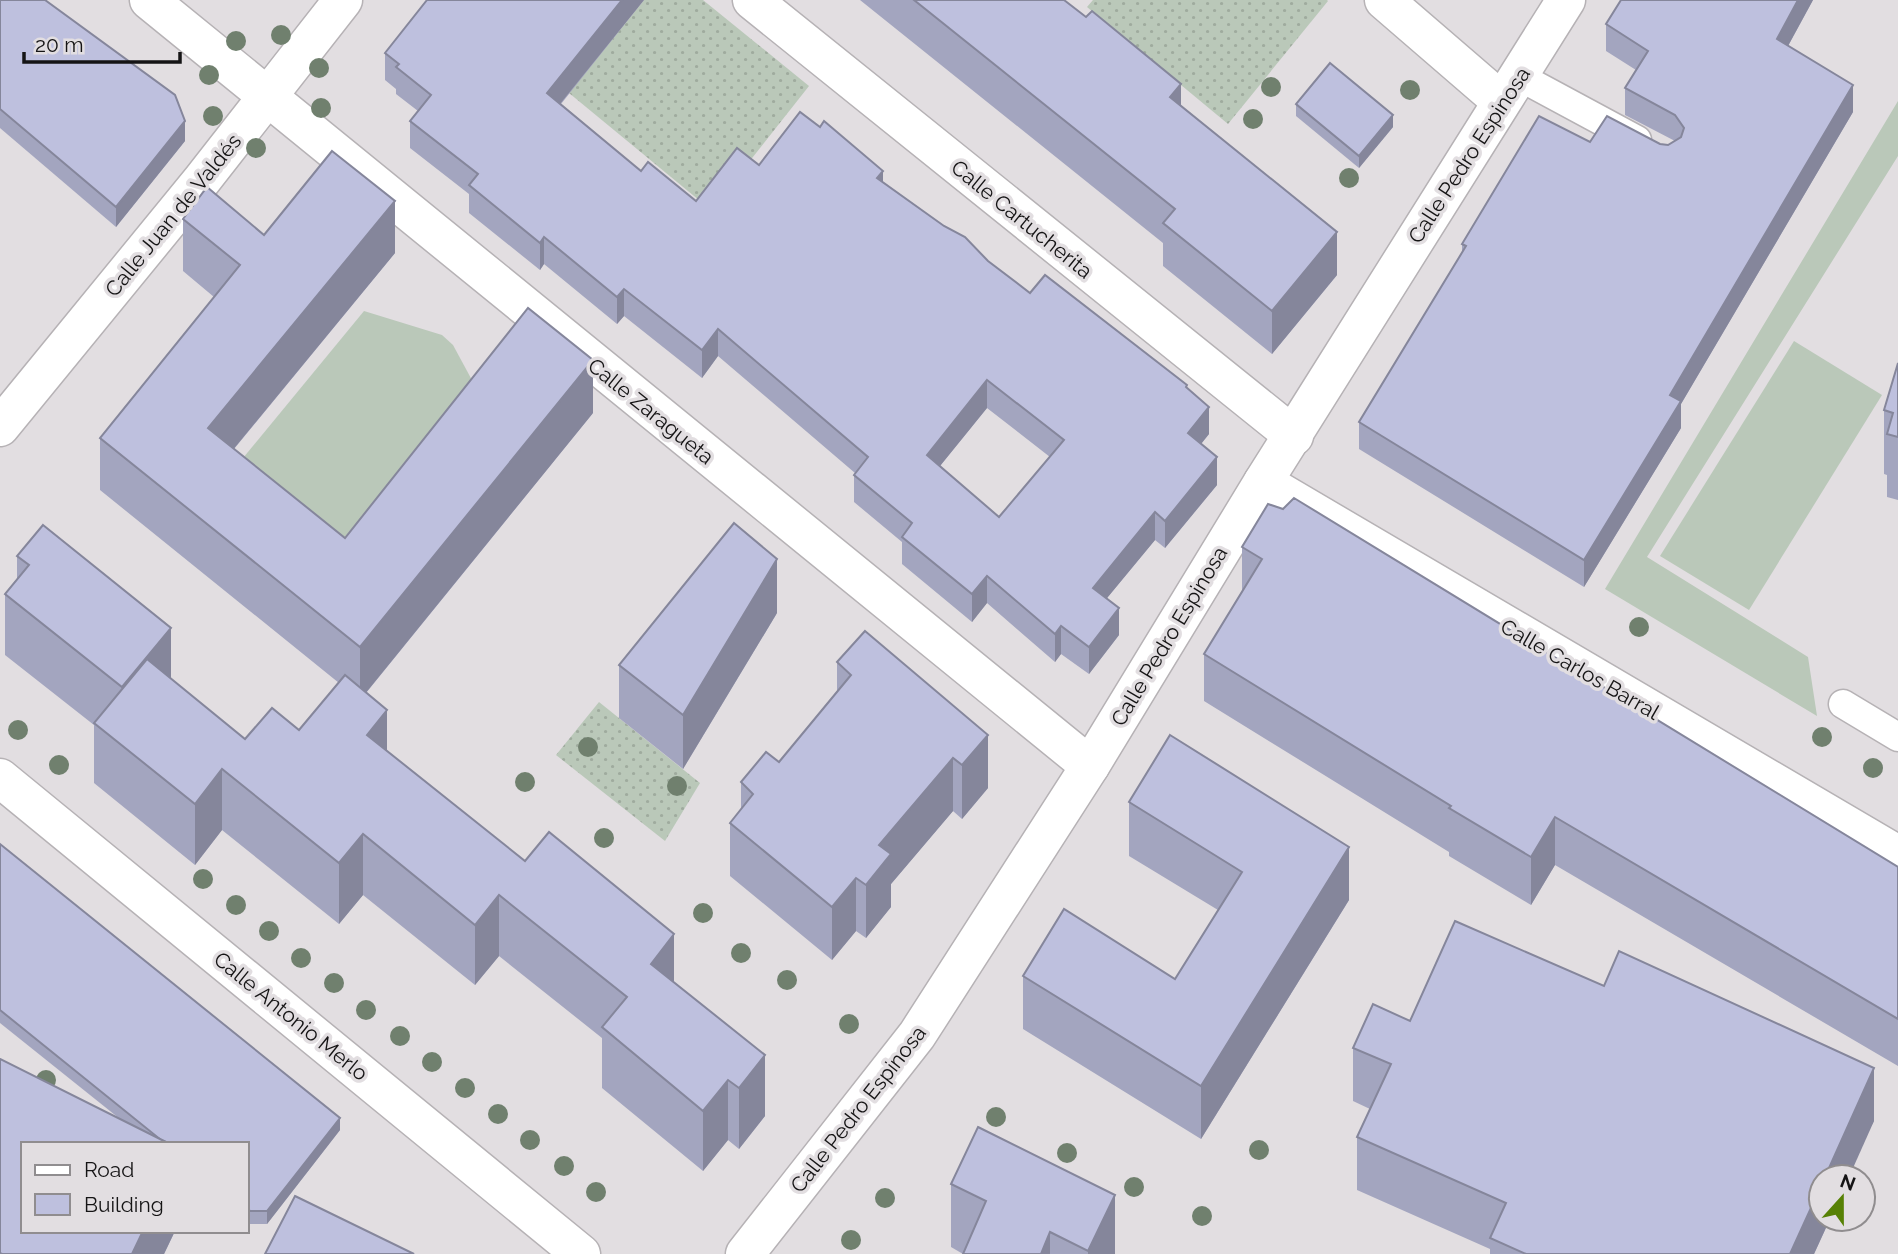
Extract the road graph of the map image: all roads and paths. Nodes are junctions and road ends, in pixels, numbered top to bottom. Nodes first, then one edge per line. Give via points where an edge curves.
1 (149, 0) edge
2 (343, 0) edge
3 (752, 0) edge
4 (1384, 0) edge
5 (1566, 0) edge
6 (1511, 89) junction
7 (268, 97) junction
8 (1655, 150) edge
9 (0, 427) edge
10 (1294, 436) junction
11 (1263, 482) junction
12 (1843, 704) dead end
13 (1898, 737) edge
14 (1090, 766) junction
15 (0, 778) edge
16 (1898, 855) edge
17 (581, 1254) edge
18 (745, 1254) edge

1 - 7 street, Calle Zaragueta
2 - 7 street, Calle Juan de Valdés
3 - 10 street, Calle Cartucherita
4 - 6 street
5 - 6 street, Calle Pedro Espinosa
6 - 8 lane
6 - 10 street, Calle Pedro Espinosa
7 - 9 street, Calle Juan de Valdés
7 - 14 street, Calle Zaragueta
10 - 11 street, Calle Pedro Espinosa
11 - 14 street, Calle Pedro Espinosa
11 - 16 street, Calle Carlos Barral
12 - 13 lane
14 - 18 street, Calle Pedro Espinosa via 917,1035
15 - 17 street, Calle Antonio Merlo

